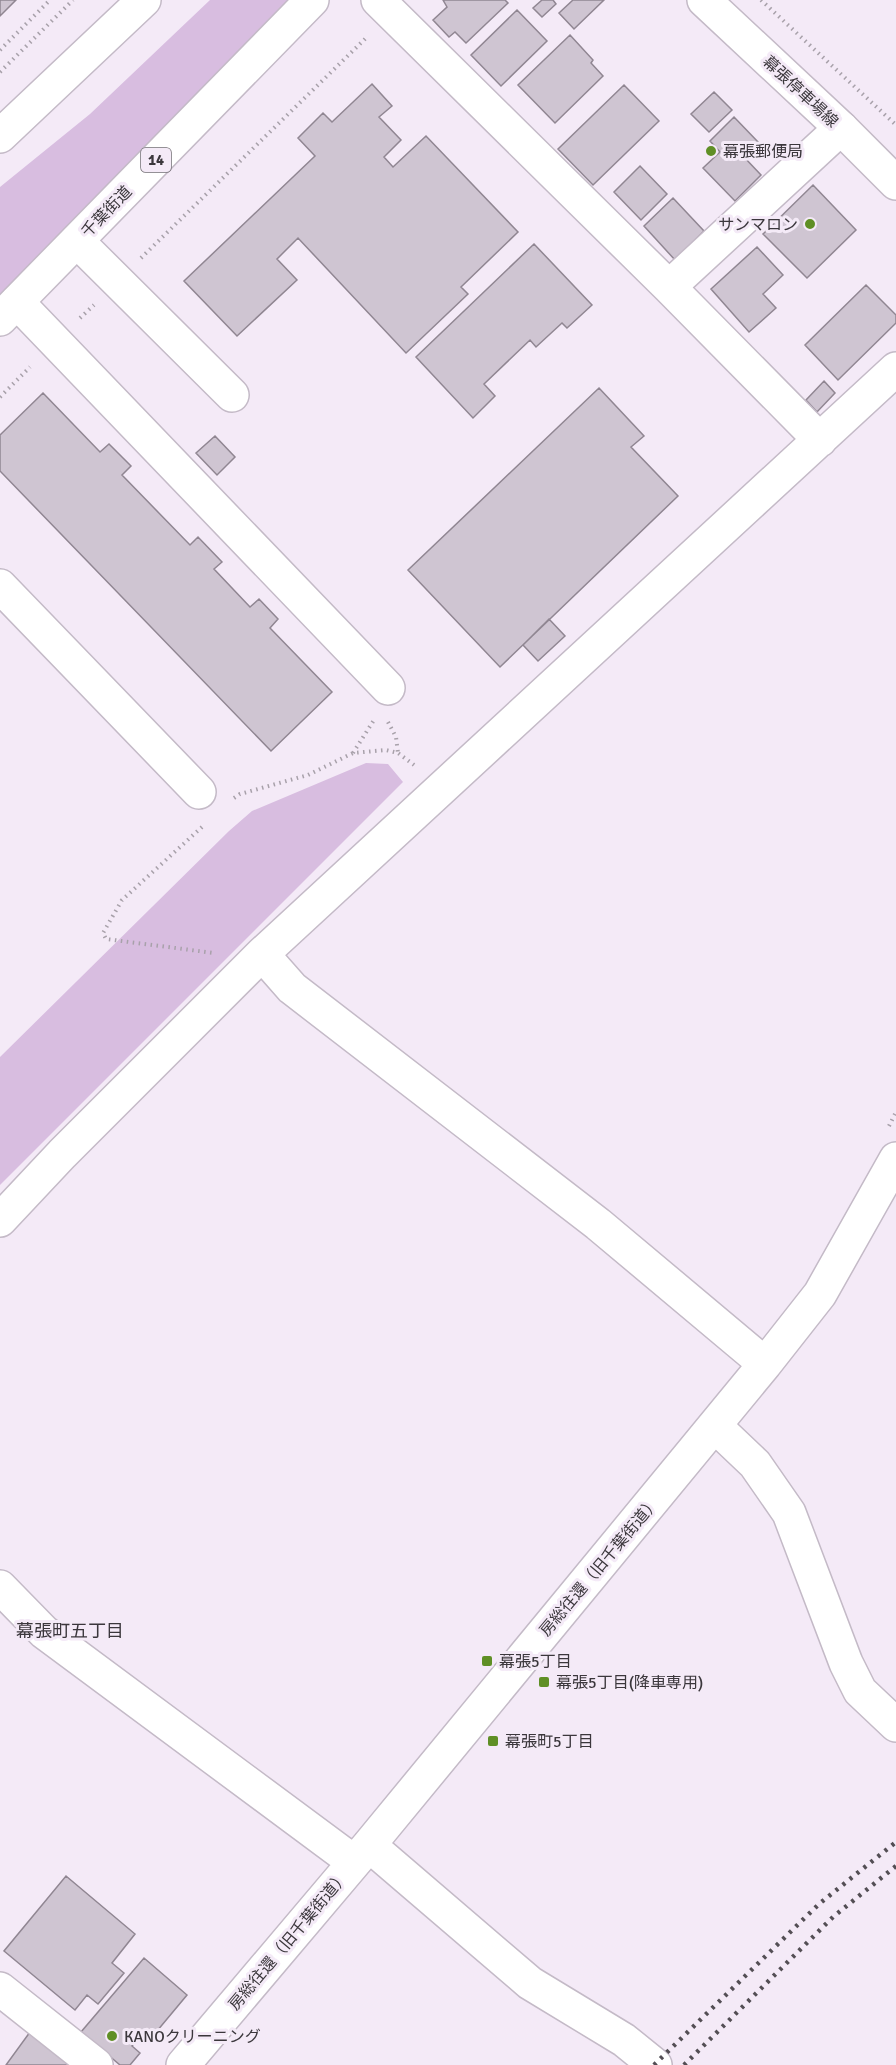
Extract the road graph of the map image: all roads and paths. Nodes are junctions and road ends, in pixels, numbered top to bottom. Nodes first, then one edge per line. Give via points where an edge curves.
1 (50, 0) edge
2 (73, 0) edge
3 (144, 0) edge
4 (312, 0) edge
5 (378, 0) edge
6 (704, 0) edge
7 (761, 0) edge
8 (0, 50) edge
9 (350, 54) dead end
10 (0, 72) edge
11 (896, 125) edge
12 (841, 128) junction
13 (0, 136) edge
14 (896, 183) edge
15 (77, 241) junction
16 (136, 263) dead end
17 (669, 287) junction
18 (95, 304) dead end
19 (8, 311) edge
20 (78, 320) dead end
21 (33, 364) dead end
22 (896, 369) edge
23 (232, 395) dead end
24 (0, 397) edge
25 (820, 440) junction
26 (0, 586) edge
27 (382, 703) joint
28 (353, 753) junction
29 (415, 766) dead end
30 (199, 792) dead end
31 (232, 799) dead end
32 (202, 826) dead end
33 (224, 954) dead end
34 (262, 954) junction
35 (896, 1159) edge
36 (0, 1220) edge
37 (765, 1364) junction
38 (715, 1426) junction
39 (0, 1587) edge
40 (896, 1725) edge
41 (362, 1853) junction
42 (0, 1989) edge
43 (96, 2065) edge
44 (183, 2065) edge
45 (656, 2065) edge

1 - 8 path
2 - 10 path
3 - 13 main road
4 - 15 main road, 千葉街道 / 14
5 - 17 main road
6 - 12 main road, 幕張停車場線
7 - 11 path
9 - 16 path
12 - 14 main road, 幕張停車場線
12 - 17 main road
15 - 19 main road, 千葉街道 / 14
15 - 23 main road
17 - 25 main road
18 - 20 path
19 - 27 main road
21 - 24 path
22 - 25 main road
25 - 34 main road
26 - 30 main road
27 - 28 path
28 - 29 path via 386,750 398,753
28 - 31 path via 308,776
32 - 33 path via 122,900 103,933 106,939
34 - 36 main road
34 - 37 main road via 292,988 598,1224
35 - 37 main road, 房総往還（旧千葉街道） via 819,1294
37 - 38 main road, 房総往還（旧千葉街道）
38 - 40 main road via 755,1464 789,1513 860,1691
38 - 41 main road, 房総往還（旧千葉街道）
39 - 41 main road via 44,1632
41 - 44 main road, 房総往還（旧千葉街道）
41 - 45 main road via 530,1983 624,2040
42 - 43 main road

